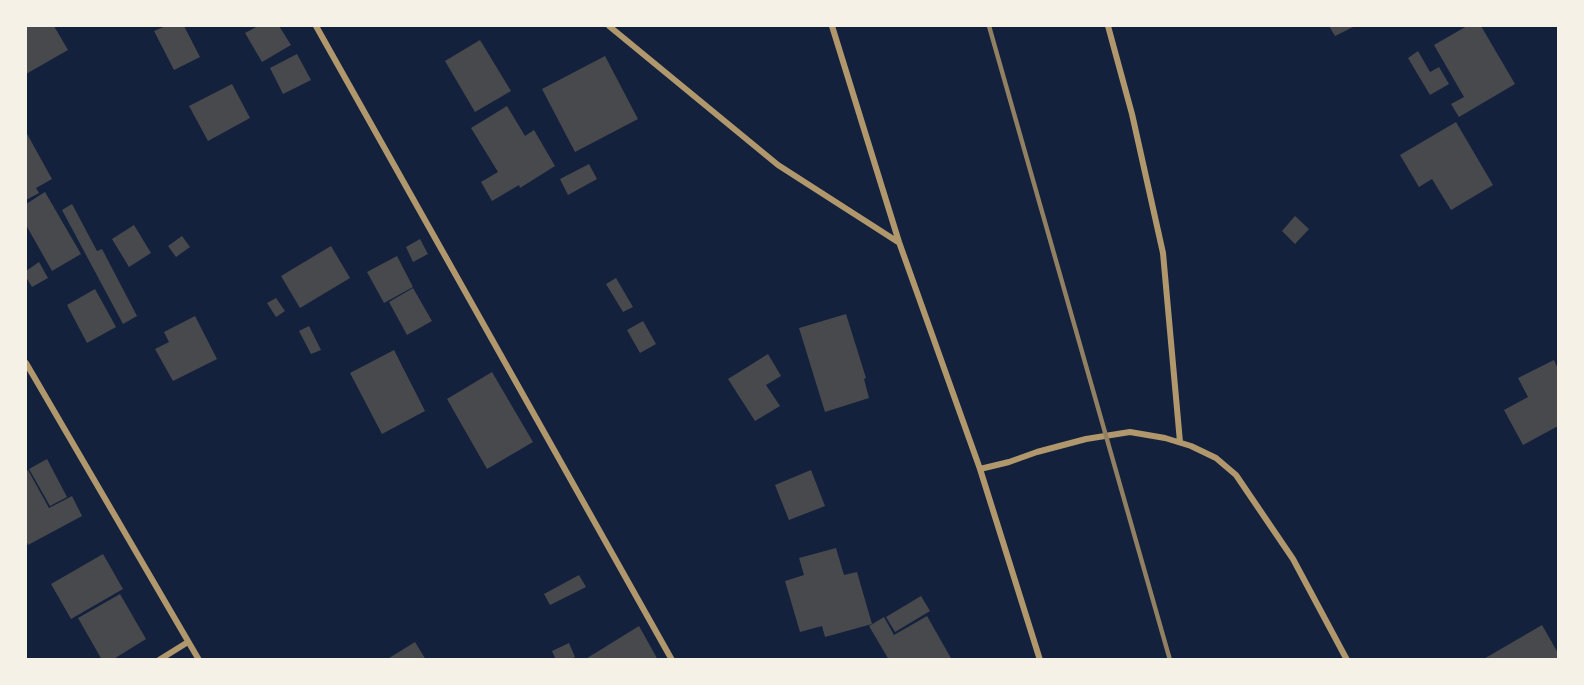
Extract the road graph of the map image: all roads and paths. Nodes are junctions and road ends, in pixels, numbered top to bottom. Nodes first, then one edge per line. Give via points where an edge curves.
1 (316, 26) edge
2 (609, 26) edge
3 (832, 26) edge
4 (1108, 26) edge
5 (899, 242) junction
6 (26, 363) edge
7 (1180, 442) junction
8 (980, 469) junction
9 (188, 642) junction
10 (159, 660) edge
11 (199, 660) edge
12 (672, 660) edge
13 (1040, 660) edge
14 (1347, 660) edge

1 - 12 street
2 - 5 street via 778,165
3 - 5 street
4 - 7 street via 1162,253
5 - 8 street
6 - 9 street
7 - 8 street via 1130,432 1086,439
7 - 14 street via 1216,458 1236,475 1293,559
8 - 13 street
9 - 10 street
9 - 11 street

